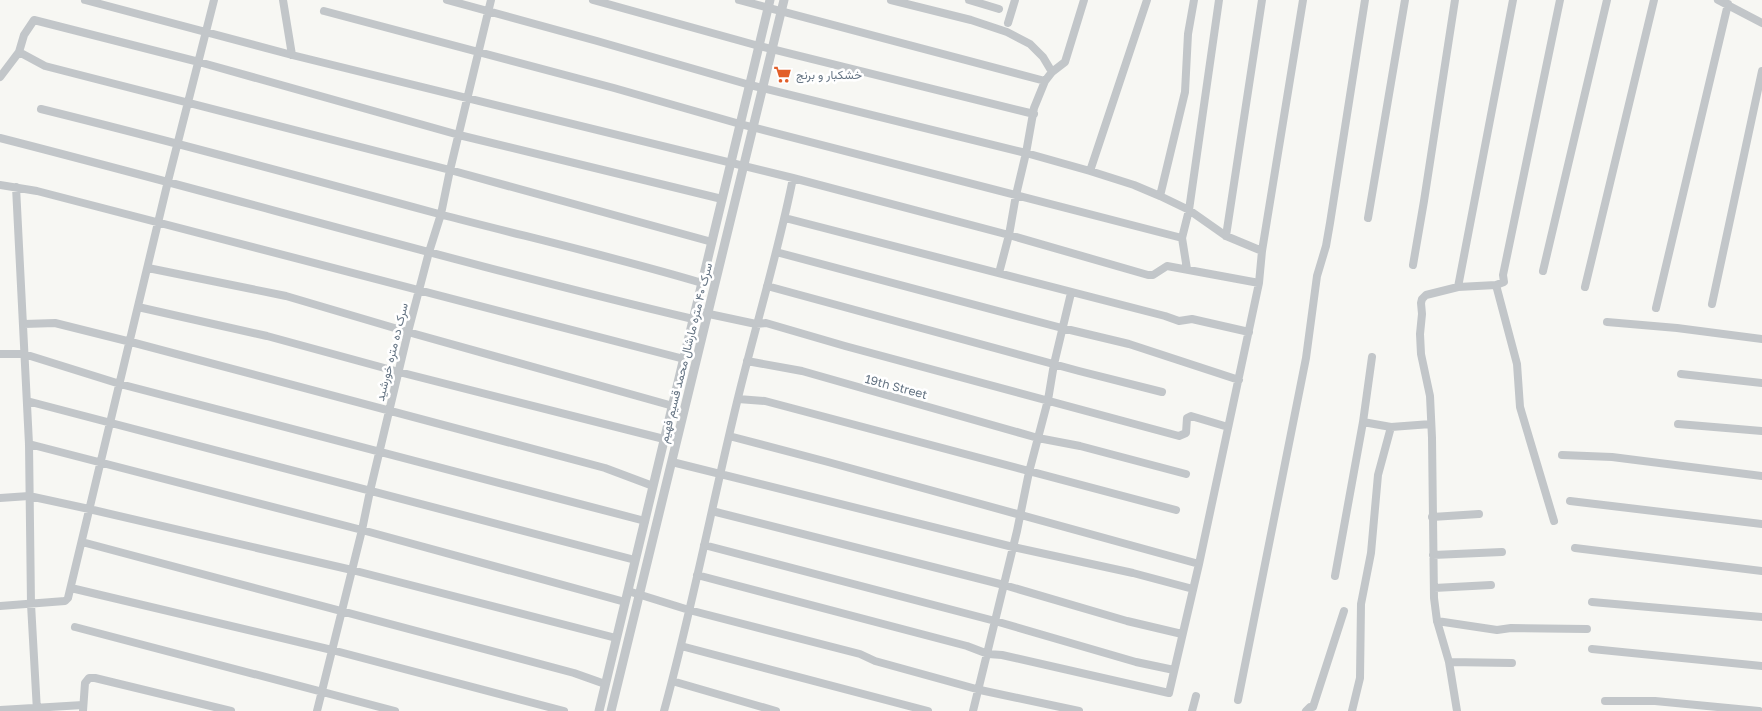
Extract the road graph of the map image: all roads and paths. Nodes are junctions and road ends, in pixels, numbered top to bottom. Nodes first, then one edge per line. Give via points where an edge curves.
1 (85, 0) edge
2 (214, 0) edge
3 (284, 0) edge
4 (447, 0) edge
5 (491, 0) edge
6 (593, 0) edge
7 (739, 0) edge
8 (784, 0) edge
9 (891, 0) edge
10 (969, 0) edge
11 (1015, 0) edge
12 (1084, 0) edge
13 (1147, 0) edge
14 (1194, 0) edge
15 (1218, 0) edge
16 (1262, 0) edge
17 (1303, 0) edge
18 (1365, 0) edge
19 (1405, 0) edge
20 (1455, 0) edge
21 (1513, 0) edge
22 (1560, 0) edge
23 (1607, 0) edge
24 (1654, 0) edge
25 (1718, 0) edge
26 (1737, 0) edge
27 (769, 4) edge
28 (1730, 6) junction
29 (998, 9) dead end
30 (324, 11) dead end
31 (488, 11) junction
32 (781, 11) junction
33 (1008, 23) dead end
34 (1762, 23) edge
35 (206, 33) junction
36 (759, 46) junction
37 (772, 49) junction
38 (19, 52) junction
39 (479, 52) junction
40 (292, 55) junction
41 (199, 62) junction
42 (1762, 71) edge
43 (1052, 72) junction
44 (0, 78) edge
45 (1045, 81) junction
46 (750, 85) junction
47 (763, 88) junction
48 (468, 97) junction
49 (188, 102) junction
50 (41, 109) dead end
51 (1034, 114) junction
52 (740, 124) junction
53 (754, 128) junction
54 (458, 135) junction
55 (0, 138) edge
56 (179, 143) junction
57 (1026, 153) junction
58 (731, 162) junction
59 (744, 166) junction
60 (450, 170) junction
61 (1090, 171) junction
62 (793, 178) junction
63 (168, 181) junction
64 (0, 185) edge
65 (16, 186) junction
66 (1016, 195) junction
67 (1160, 196) junction
68 (722, 199) junction
69 (1189, 210) junction
70 (441, 214) junction
71 (785, 218) junction
72 (1368, 218) dead end
73 (159, 222) junction
74 (1009, 235) junction
75 (1226, 236) junction
76 (1182, 238) junction
77 (712, 242) junction
78 (428, 252) junction
79 (776, 252) junction
80 (1262, 252) junction
81 (1413, 265) dead end
82 (148, 268) junction
83 (1187, 269) junction
84 (1543, 271) dead end
85 (999, 272) junction
86 (702, 283) junction
87 (1259, 283) junction
88 (1496, 285) junction
89 (767, 286) junction
90 (1458, 287) junction
91 (1585, 287) dead end
92 (420, 290) junction
93 (1071, 292) junction
94 (1712, 304) dead end
95 (138, 307) junction
96 (1656, 308) dead end
97 (708, 314) junction
98 (694, 315) junction
99 (1607, 322) dead end
100 (24, 324) junction
101 (756, 324) junction
102 (1062, 328) junction
103 (408, 332) junction
104 (1249, 332) junction
105 (1762, 338) edge
106 (131, 342) junction
107 (0, 354) edge
108 (24, 354) junction
109 (1372, 357) dead end
110 (684, 359) junction
111 (747, 361) junction
112 (1054, 364) junction
113 (399, 372) junction
114 (1681, 374) dead end
115 (1239, 380) junction
116 (1762, 383) edge
117 (120, 384) junction
118 (1162, 392) dead end
119 (738, 399) junction
120 (1048, 400) junction
121 (27, 401) junction
122 (672, 406) junction
123 (389, 411) junction
124 (111, 422) junction
125 (1363, 422) junction
126 (1431, 424) junction
127 (1678, 424) dead end
128 (1228, 426) junction
129 (1391, 427) junction
130 (1762, 432) edge
131 (729, 436) junction
132 (1038, 438) junction
133 (664, 439) junction
134 (29, 444) junction
135 (380, 451) junction
136 (1562, 455) dead end
137 (100, 462) junction
138 (672, 462) junction
139 (1029, 472) junction
140 (720, 474) junction
141 (1186, 474) dead end
142 (1762, 476) edge
143 (653, 486) junction
144 (370, 491) junction
145 (29, 496) junction
146 (0, 498) edge
147 (1570, 501) dead end
148 (90, 509) junction
149 (1176, 510) dead end
150 (712, 511) junction
151 (1479, 514) dead end
152 (1020, 516) junction
153 (1432, 517) junction
154 (645, 521) junction
155 (1554, 521) dead end
156 (1762, 524) edge
157 (362, 530) junction
158 (82, 542) junction
159 (704, 545) junction
160 (1013, 548) junction
161 (1576, 548) dead end
162 (1502, 552) dead end
163 (1433, 555) junction
164 (635, 560) junction
165 (1199, 564) junction
166 (352, 570) junction
167 (1762, 570) edge
168 (697, 575) junction
169 (1335, 576) dead end
170 (1004, 585) junction
171 (1491, 585) dead end
172 (71, 588) junction
173 (1434, 588) junction
174 (1193, 589) junction
175 (628, 591) junction
176 (640, 594) junction
177 (625, 602) junction
178 (1592, 602) dead end
179 (31, 604) junction
180 (0, 606) edge
181 (342, 610) junction
182 (689, 610) junction
183 (1344, 611) dead end
184 (1762, 617) edge
185 (995, 620) junction
186 (1437, 621) junction
187 (75, 627) dead end
188 (1587, 628) dead end
189 (1182, 634) junction
190 (616, 638) junction
191 (681, 646) junction
192 (1592, 649) dead end
193 (332, 650) junction
194 (988, 654) junction
195 (1448, 662) junction
196 (1512, 662) dead end
197 (1762, 666) edge
198 (1174, 670) junction
199 (672, 681) junction
200 (605, 684) junction
201 (980, 690) junction
202 (322, 691) junction
203 (1196, 696) dead end
204 (1238, 700) dead end
205 (1605, 701) dead end
206 (83, 708) edge
207 (36, 709) edge
208 (0, 710) edge
209 (231, 711) edge
210 (317, 711) edge
211 (395, 711) edge
212 (564, 711) edge
213 (599, 711) edge
214 (611, 711) edge
215 (664, 711) edge
216 (776, 711) edge
217 (928, 711) edge
218 (973, 711) edge
219 (1079, 711) edge
220 (1192, 711) edge
221 (1306, 711) edge
222 (1352, 711) edge
223 (1458, 711) edge
224 (1759, 711) edge

1 - 35 street
2 - 35 street
3 - 40 street
4 - 31 street
5 - 31 street, سرک ده متره خورشید
6 - 36 street
7 - 27 street
8 - 32 street, سرک ۴۰ متره مارشال محمد قسیم فهیم
9 - 43 street via 1007,32 1030,44
10 - 29 street
11 - 33 street
12 - 43 street via 1065,62
13 - 61 street
14 - 67 street via 1188,34 1185,92
15 - 69 street
16 - 75 street
17 - 80 street
18 - 204 street via 1326,246 1317,276 1304,365
19 - 72 street
20 - 81 street
21 - 90 street
22 - 88 street via 1502,275 1504,282
23 - 84 street
24 - 91 street
25 - 28 street
26 - 28 street
27 - 32 street
27 - 36 street, سرک ۴۰ متره مارشال محمد قسیم فهیم
28 - 34 street
28 - 96 street
30 - 39 street
31 - 39 street, سرک ده متره خورشید
31 - 46 street
32 - 37 street, سرک ۴۰ متره مارشال محمد قسیم فهیم
32 - 45 street
35 - 40 street
35 - 41 street
36 - 37 street
36 - 46 street, سرک ۴۰ متره مارشال محمد قسیم فهیم
37 - 47 street, سرک ۴۰ متره مارشال محمد قسیم فهیم
37 - 51 street
38 - 41 street via 24,35 34,20
38 - 44 street
38 - 49 street via 45,66
39 - 48 street, سرک ده متره خورشید
39 - 52 street
40 - 48 street
41 - 49 street
41 - 54 street
42 - 94 street
43 - 45 street
45 - 51 street
46 - 47 street
46 - 52 street, سرک ۴۰ متره مارشال محمد قسیم فهیم
47 - 53 street, سرک ۴۰ متره مارشال محمد قسیم فهیم
47 - 57 street
48 - 54 street, سرک ده متره خورشید
48 - 58 street
49 - 56 street
49 - 60 street
50 - 56 street
51 - 57 street
52 - 53 street
52 - 58 street, سرک ۴۰ متره مارشال محمد قسیم فهیم
53 - 59 street, سرک ۴۰ متره مارشال محمد قسیم فهیم
53 - 66 street
54 - 60 street, سرک ده متره خورشید
54 - 68 street
55 - 63 street
56 - 63 street
56 - 70 street
57 - 61 street
57 - 66 street
58 - 59 street
58 - 68 street, سرک ۴۰ متره مارشال محمد قسیم فهیم
59 - 62 street
59 - 97 street, سرک ۴۰ متره مارشال محمد قسیم فهیم
60 - 70 street, سرک ده متره خورشید
60 - 77 street
61 - 67 street
62 - 71 street
62 - 74 street
63 - 73 street
63 - 78 street
64 - 65 street
65 - 73 street
65 - 100 street
66 - 74 street
66 - 76 street
67 - 69 street
68 - 77 street, سرک ۴۰ متره مارشال محمد قسیم فهیم
69 - 75 street
69 - 76 street
70 - 78 street, سرک ده متره خورشید
70 - 86 street
71 - 79 street
71 - 85 street
73 - 82 street
73 - 92 street
74 - 83 street via 1148,275 1167,266
74 - 85 street
75 - 80 street
76 - 83 street
77 - 86 street, سرک ۴۰ متره مارشال محمد قسیم فهیم
78 - 92 street, سرک ده متره خورشید
78 - 98 street via 559,287
79 - 89 street
79 - 102 street
80 - 87 street
82 - 95 street
82 - 103 street via 286,296
83 - 87 street
85 - 93 street
86 - 98 street, سرک ۴۰ متره مارشال محمد قسیم فهیم
87 - 104 street
88 - 90 street
88 - 155 street via 1517,364 1520,407
89 - 101 street
89 - 112 street
90 - 126 street via 1426,295 1420,303 1421,354 1430,396
92 - 103 street, سرک ده متره خورشید
92 - 110 street
93 - 102 street
93 - 104 street via 1178,321 1192,319
95 - 106 street
95 - 113 street via 267,336
97 - 98 street
97 - 101 street
97 - 138 street, سرک ۴۰ متره مارشال محمد قسیم فهیم
98 - 110 street, سرک ۴۰ متره مارشال محمد قسیم فهیم
99 - 105 street
100 - 106 street via 55,323
100 - 108 street
101 - 111 street
101 - 120 street via 766,322
102 - 112 street
102 - 115 street via 1129,344
103 - 113 street, سرک ده متره خورشید
103 - 122 street
104 - 115 street
106 - 117 street
106 - 123 street
107 - 108 street
108 - 117 street
108 - 121 street
109 - 125 street
110 - 122 street, سرک ۴۰ متره مارشال محمد قسیم فهیم
111 - 119 street
111 - 132 street, 19th Street via 802,371
112 - 118 street
112 - 120 street
113 - 123 street, سرک ده متره خورشید
113 - 133 street
114 - 116 street
115 - 128 street
117 - 124 street
117 - 135 street
119 - 131 street
119 - 139 street via 765,401
120 - 128 street via 1179,436 1186,433 1187,418 1191,416
120 - 132 street
121 - 124 street
121 - 134 street
122 - 133 street, سرک ۴۰ متره مارشال محمد قسیم فهیم
123 - 135 street, سرک ده متره خورشید
123 - 143 street via 605,468
124 - 137 street
124 - 144 street
125 - 129 street
125 - 169 street
126 - 129 street
126 - 153 street
127 - 130 street
128 - 165 street
129 - 222 street via 1378,475 1371,552 1361,604 1360,678
131 - 140 street
131 - 152 street
132 - 139 street
132 - 141 street, 19th Street
133 - 143 street, سرک ۴۰ متره مارشال محمد قسیم فهیم
134 - 137 street
134 - 145 street
135 - 144 street, سرک ده متره خورشید
135 - 154 street
136 - 142 street via 1612,457
137 - 148 street
137 - 157 street
138 - 140 street
138 - 176 street, سرک ۴۰ متره مارشال محمد قسیم فهیم
139 - 149 street
139 - 152 street
140 - 150 street
140 - 160 street
143 - 154 street, سرک ۴۰ متره مارشال محمد قسیم فهیم
144 - 157 street, سرک ده متره خورشید
144 - 164 street
145 - 146 street
145 - 148 street
145 - 179 street
147 - 156 street
148 - 158 street
148 - 166 street
150 - 159 street
150 - 170 street
151 - 153 street
152 - 160 street
152 - 165 street
153 - 163 street
154 - 164 street, سرک ۴۰ متره مارشال محمد قسیم فهیم
157 - 166 street, سرک ده متره خورشید
157 - 177 street
158 - 172 street
158 - 181 street
159 - 168 street
159 - 185 street
160 - 170 street
160 - 174 street
161 - 167 street
162 - 163 street
163 - 173 street
164 - 175 street, سرک ۴۰ متره مارشال محمد قسیم فهیم
165 - 174 street
166 - 181 street, سرک ده متره خورشید
166 - 190 street
168 - 182 street
168 - 194 street
170 - 185 street
170 - 189 street
171 - 173 street
172 - 179 street via 67,600
172 - 193 street
173 - 186 street
174 - 189 street
175 - 176 street
175 - 177 street, سرک ۴۰ متره مارشال محمد قسیم فهیم
176 - 182 street
176 - 214 street, سرک ۴۰ متره مارشال محمد قسیم فهیم
177 - 190 street, سرک ۴۰ متره مارشال محمد قسیم فهیم
178 - 184 street
179 - 180 street
179 - 207 street
181 - 193 street, سرک ده متره خورشید
181 - 200 street
182 - 191 street
182 - 201 street via 860,654 875,662
183 - 221 street via 1313,707
185 - 194 street
185 - 198 street via 1136,662
186 - 188 street via 1497,630
186 - 195 street
187 - 202 street
189 - 198 street
190 - 200 street, سرک ۴۰ متره مارشال محمد قسیم فهیم
191 - 199 street
191 - 217 street
192 - 197 street
193 - 202 street, سرک ده متره خورشید
193 - 212 street
194 - 198 street via 1169,693
194 - 201 street
195 - 196 street
195 - 223 street
199 - 215 street
199 - 216 street
200 - 213 street, سرک ۴۰ متره مارشال محمد قسیم فهیم
201 - 218 street
201 - 219 street
202 - 210 street, سرک ده متره خورشید
202 - 211 street
203 - 220 street
205 - 224 street via 1655,701
206 - 207 street
206 - 209 street via 85,682 95,678
207 - 208 street

